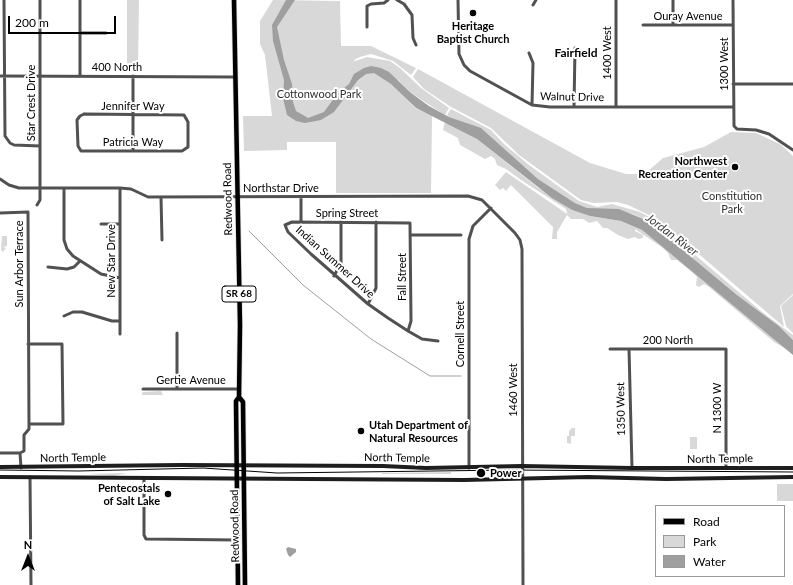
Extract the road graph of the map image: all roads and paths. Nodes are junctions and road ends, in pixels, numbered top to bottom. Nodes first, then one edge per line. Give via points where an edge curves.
1 (4, 0) edge
2 (40, 0) edge
3 (80, 0) edge
4 (234, 0) edge
5 (388, 0) edge
6 (397, 0) edge
7 (458, 0) edge
8 (536, 0) edge
9 (616, 0) edge
10 (673, 0) edge
11 (733, 0) edge
12 (533, 5) dead end
13 (643, 25) dead end
14 (673, 25) junction
15 (733, 25) junction
16 (367, 27) dead end
17 (80, 33) junction
18 (106, 33) dead end
19 (416, 45) dead end
20 (575, 48) dead end
21 (530, 54) dead end
22 (0, 76) edge
23 (5, 76) junction
24 (40, 76) junction
25 (80, 76) junction
26 (133, 76) junction
27 (234, 77) junction
28 (733, 84) junction
29 (793, 84) edge
30 (532, 105) junction
31 (574, 107) junction
32 (616, 107) junction
33 (733, 107) junction
34 (133, 114) junction
35 (40, 146) junction
36 (79, 149) joint
37 (186, 150) joint
38 (793, 150) edge
39 (132, 151) junction
40 (0, 179) edge
41 (40, 188) junction
42 (64, 188) junction
43 (120, 188) junction
44 (162, 197) junction
45 (237, 197) junction
46 (301, 197) junction
47 (37, 205) dead end
48 (491, 208) junction
49 (0, 213) edge
50 (301, 222) junction
51 (341, 222) junction
52 (376, 222) junction
53 (410, 223) joint
54 (101, 224) dead end
55 (120, 224) junction
56 (285, 225) joint
57 (411, 235) junction
58 (461, 235) dead end
59 (162, 240) dead end
60 (80, 261) junction
61 (48, 267) dead end
62 (334, 276) junction
63 (120, 278) junction
64 (368, 304) junction
65 (64, 316) dead end
66 (120, 321) junction
67 (408, 331) junction
68 (177, 333) dead end
69 (120, 334) dead end
70 (438, 341) dead end
71 (28, 344) junction
72 (610, 349) dead end
73 (629, 349) junction
74 (726, 349) joint
75 (143, 389) dead end
76 (177, 389) junction
77 (239, 389) junction
78 (239, 397) junction
79 (29, 424) junction
80 (0, 453) edge
81 (20, 453) junction
82 (236, 466) junction
83 (244, 466) junction
84 (522, 466) junction
85 (0, 467) edge
86 (726, 467) junction
87 (21, 468) junction
88 (469, 468) junction
89 (632, 468) junction
90 (793, 468) edge
91 (0, 477) edge
92 (30, 477) junction
93 (793, 477) edge
94 (236, 478) junction
95 (244, 478) junction
96 (144, 479) junction
97 (522, 480) junction
98 (237, 540) junction
99 (31, 585) edge
100 (238, 585) edge
101 (245, 585) edge
102 (523, 585) edge

1 - 23 street
2 - 24 street, Star Crest Drive
3 - 17 street
4 - 27 main road, Redwood Road / SR 68
5 - 16 street via 367,6
6 - 19 street via 408,7 412,15 413,38
7 - 30 street, Walnut Drive via 459,54 464,65 470,71
8 - 12 street
9 - 32 street, 1400 West
10 - 14 street
11 - 15 street, 1300 West
13 - 14 street, Ouray Avenue
14 - 15 street, Ouray Avenue
15 - 28 street, 1300 West
17 - 18 street
17 - 25 street
20 - 31 street
21 - 30 street via 533,63
22 - 23 street, 400 North
23 - 24 street, 400 North
23 - 35 street via 6,138 17,146
24 - 25 street, 400 North
24 - 35 street, Star Crest Drive
25 - 26 street, 400 North
26 - 27 street, 400 North
26 - 34 street
27 - 45 main road, Redwood Road / SR 68
28 - 29 street
28 - 33 street, 1300 West
30 - 31 street, Walnut Drive
31 - 32 street, Walnut Drive
32 - 33 street, Walnut Drive
33 - 38 street, 1300 West via 735,127 775,137
34 - 36 street, Jennifer Way via 80,116 77,121
34 - 37 street, Jennifer Way via 185,116 188,122
34 - 39 street
35 - 41 street, Star Crest Drive
36 - 39 street, Patricia Way
37 - 39 street, Patricia Way
40 - 41 street, Northstar Drive via 16,187
41 - 42 street, Northstar Drive
41 - 47 street, Star Crest Drive via 40,200
42 - 43 street, Northstar Drive
42 - 60 street via 65,243 69,252
43 - 44 street, Northstar Drive via 131,189 144,196
43 - 55 street, New Star Drive
44 - 45 street, Northstar Drive
44 - 59 street
45 - 46 street, Northstar Drive
45 - 77 main road, Redwood Road / SR 68
46 - 48 street, Northstar Drive via 468,196 479,198
46 - 50 street
48 - 84 street, 1460 West via 518,236 522,249
48 - 88 street, Cornell Street via 473,226 469,239
49 - 71 street, Sun Arbor Terrace via 28,212
50 - 51 street, Spring Street
50 - 56 street, Spring Street via 289,222
51 - 52 street, Spring Street
51 - 62 street via 341,263
52 - 53 street, Spring Street
52 - 64 street via 376,288
53 - 57 street, Fall Street
54 - 55 street
55 - 63 street, New Star Drive
56 - 62 street, Indian Summer Drive via 288,232
57 - 58 street
57 - 67 street, Fall Street via 411,321
60 - 61 street via 67,269
60 - 63 street via 103,276
62 - 64 street, Indian Summer Drive
63 - 66 street, New Star Drive
64 - 67 street, Indian Summer Drive
65 - 66 street via 82,312
66 - 69 street, New Star Drive
67 - 70 street, Indian Summer Drive via 424,340
68 - 76 street
71 - 79 street, Sun Arbor Terrace
71 - 79 street via 62,344 62,424
72 - 73 street, 200 North
73 - 74 street, 200 North
73 - 89 street, 1350 West
74 - 86 street, N 1300 W
75 - 76 street, Gertie Avenue
76 - 77 street, Gertie Avenue
77 - 78 main road, Redwood Road / SR 68
78 - 82 main road, Redwood Road / SR 68 via 236,402
78 - 83 main road, Redwood Road / SR 68 via 243,402
79 - 81 street, Sun Arbor Terrace via 24,435 24,451
80 - 81 street
81 - 87 street, Sun Arbor Terrace
82 - 83 main road, North Temple
82 - 87 main road, North Temple
82 - 94 main road, Redwood Road / SR 68
83 - 88 main road, North Temple
83 - 95 main road, Redwood Road / SR 68
84 - 88 main road, North Temple
84 - 89 main road, North Temple
84 - 97 street, 1460 West
85 - 87 main road, North Temple
86 - 89 main road, North Temple
86 - 90 main road, North Temple
91 - 92 main road, North Temple
92 - 96 main road, North Temple
92 - 99 street
93 - 97 main road, North Temple via 594,477
94 - 95 main road, North Temple
94 - 96 main road, North Temple
94 - 98 main road, Redwood Road / SR 68
95 - 97 main road, North Temple
95 - 101 main road, Redwood Road / SR 68
96 - 98 street via 145,538 148,540
97 - 102 street, 1460 West
98 - 100 main road, Redwood Road / SR 68

